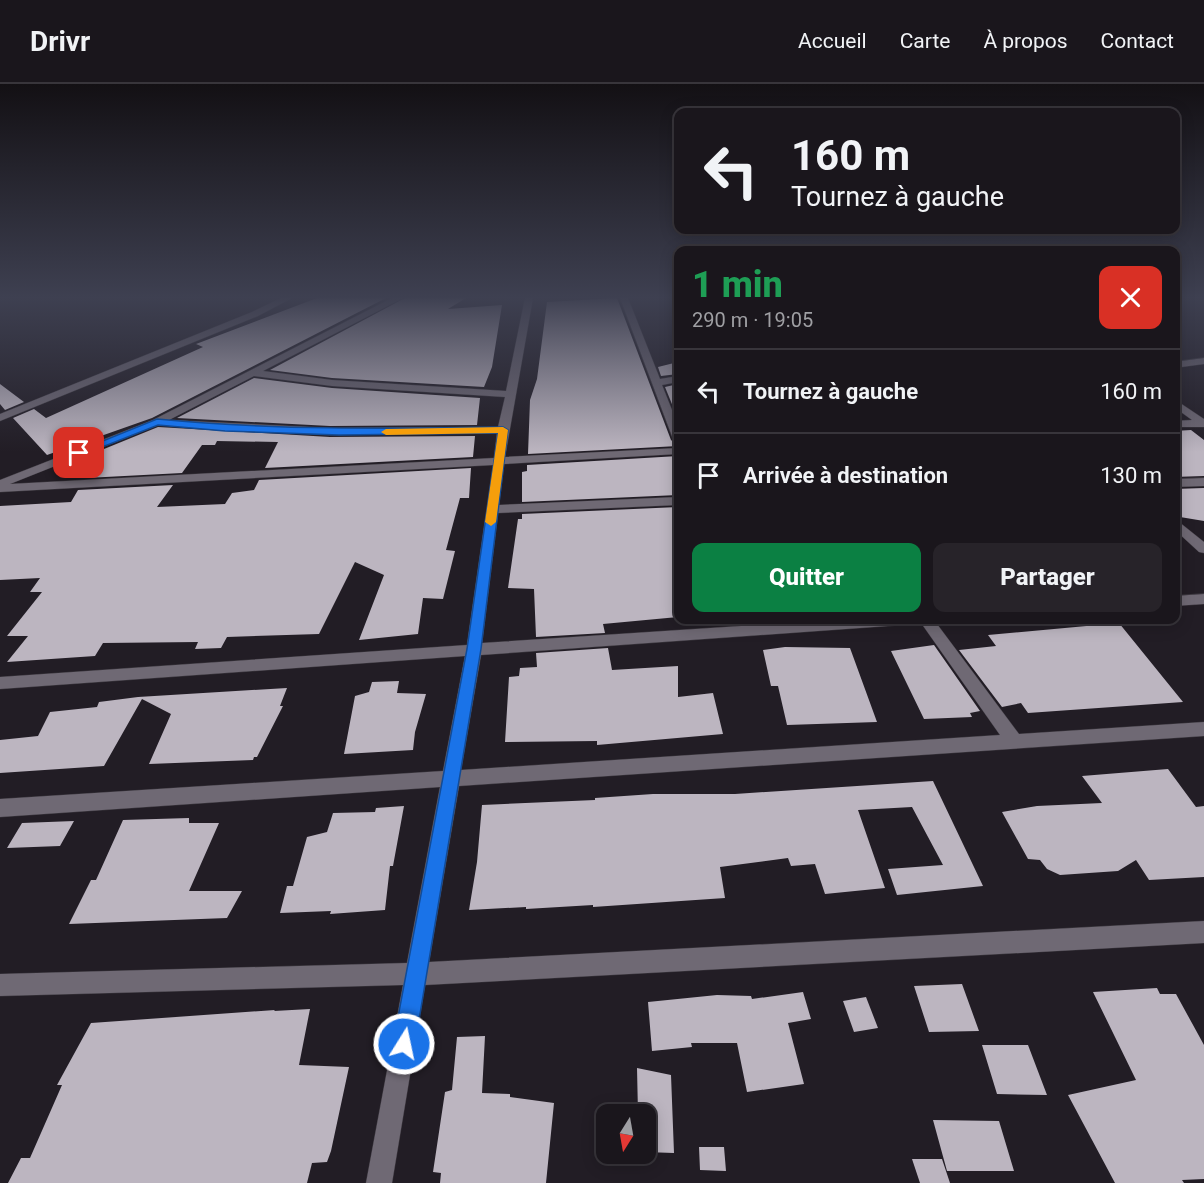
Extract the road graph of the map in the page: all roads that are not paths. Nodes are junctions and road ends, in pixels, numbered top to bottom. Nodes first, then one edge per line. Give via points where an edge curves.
1 (168, 349) edge
2 (299, 349) edge
3 (519, 349) edge
4 (643, 349) edge
5 (1204, 361) edge
6 (1180, 363) edge
7 (253, 373) junction
8 (674, 380) edge
9 (656, 383) junction
10 (510, 394) junction
11 (1180, 406) edge
12 (673, 416) edge
13 (0, 418) edge
14 (157, 422) junction
15 (1204, 423) edge
16 (1180, 424) edge
17 (503, 430) junction
18 (674, 451) edge
19 (499, 462) junction
20 (1204, 482) edge
21 (1180, 483) edge
22 (0, 486) edge
23 (674, 501) edge
24 (492, 509) junction
25 (1180, 527) edge
26 (1204, 549) edge
27 (1204, 599) edge
28 (1180, 601) edge
29 (843, 624) edge
30 (929, 624) edge
31 (474, 649) junction
32 (0, 683) edge
33 (1204, 729) edge
34 (1015, 742) junction
35 (451, 780) junction
36 (0, 808) edge
37 (1204, 932) edge
38 (417, 974) junction
39 (0, 985) edge
40 (379, 1183) edge

1 - 13 street
2 - 7 street
3 - 10 street
4 - 9 street
5 - 6 street
7 - 10 street via 332,383
7 - 14 street
8 - 9 street
9 - 12 street
10 - 17 street
11 - 15 street
14 - 17 street via 225,429 339,432
14 - 22 street
15 - 16 street
17 - 19 street
18 - 19 street
19 - 22 street
19 - 24 street
20 - 21 street
23 - 24 street
24 - 31 street
25 - 26 street
27 - 28 street
29 - 31 street
30 - 34 street
31 - 32 street
31 - 35 street
33 - 34 street
34 - 35 street
35 - 36 street
35 - 38 street
37 - 38 street
38 - 39 street
38 - 40 street

